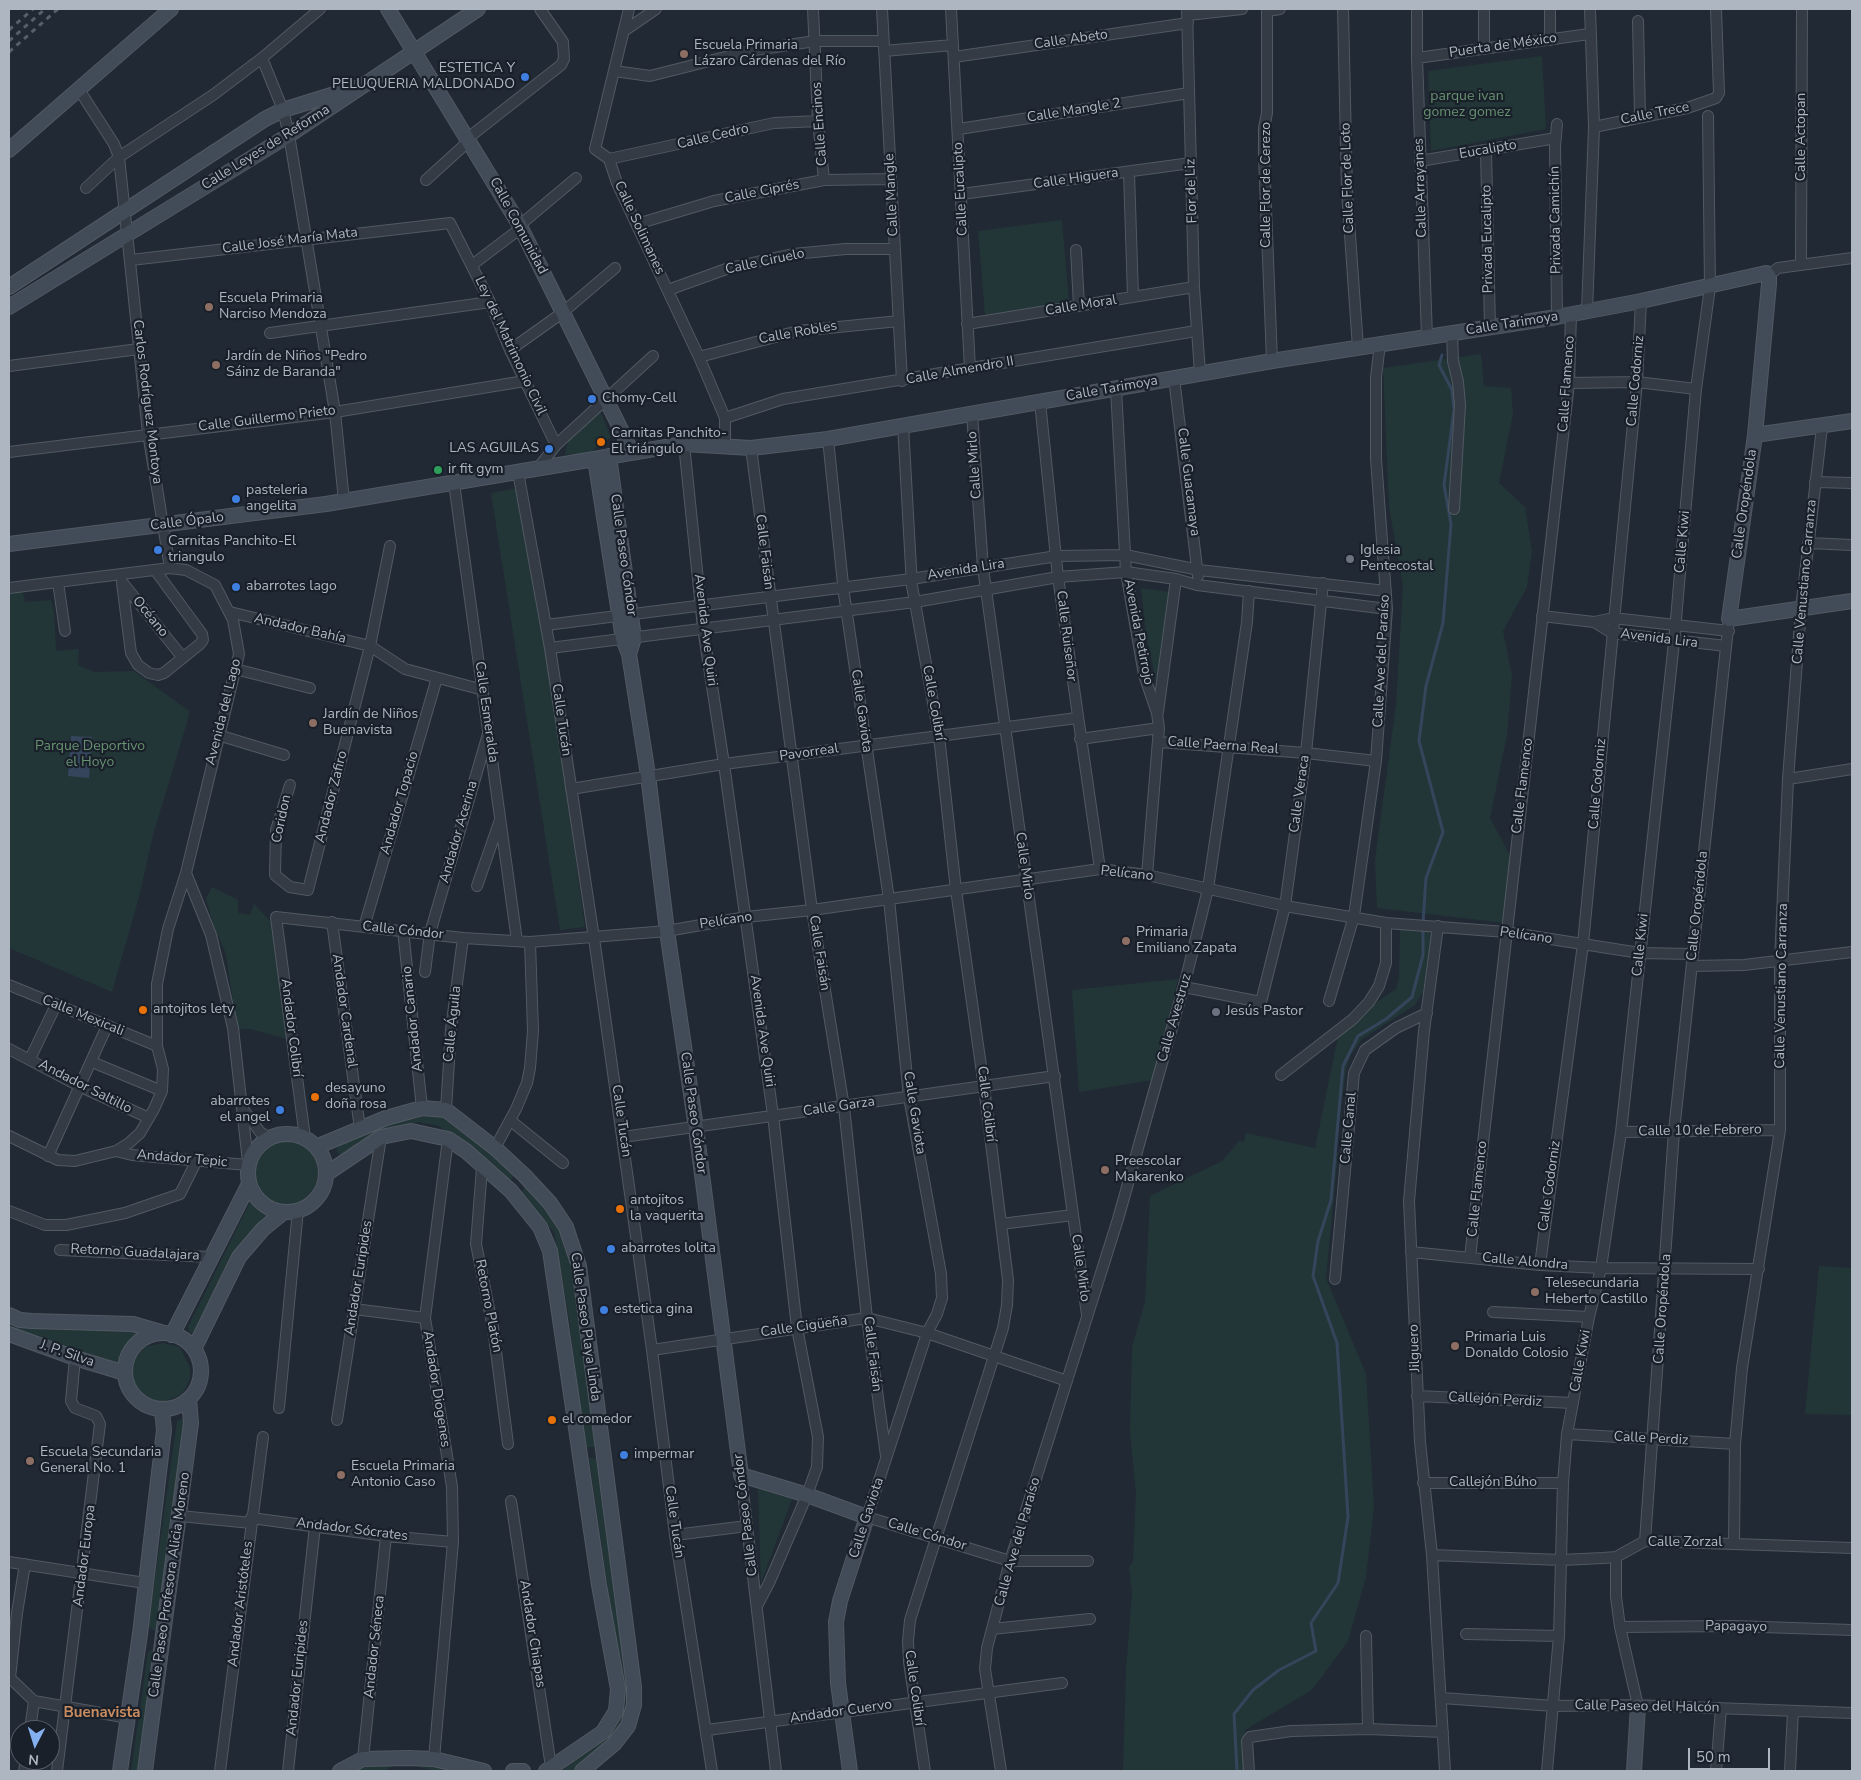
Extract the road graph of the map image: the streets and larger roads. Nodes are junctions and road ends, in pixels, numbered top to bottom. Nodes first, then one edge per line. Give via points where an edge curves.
1 (171, 9) edge
2 (320, 9) edge
3 (388, 9) edge
4 (478, 9) edge
5 (555, 9) edge
6 (629, 9) edge
7 (656, 9) edge
8 (813, 9) edge
9 (882, 9) edge
10 (951, 9) edge
11 (1242, 9) edge
12 (1280, 9) edge
13 (1343, 9) edge
14 (1417, 9) edge
15 (1484, 9) edge
16 (1550, 9) edge
17 (1590, 9) edge
18 (1716, 9) edge
19 (1802, 9) edge
20 (1267, 10) edge
21 (543, 13) edge
22 (1188, 16) edge
23 (1638, 21) dead end
24 (624, 31) junction
25 (1589, 34) junction
26 (814, 40) junction
27 (1550, 40) junction
28 (953, 45) junction
29 (884, 46) junction
30 (1484, 49) junction
31 (416, 52) junction
32 (954, 57) junction
33 (262, 58) junction
34 (1416, 58) junction
35 (614, 71) junction
36 (371, 82) junction
37 (78, 88) junction
38 (1189, 93) junction
39 (283, 110) junction
40 (1640, 116) junction
41 (1708, 116) dead end
42 (818, 121) junction
43 (1558, 124) dead end
44 (1594, 127) junction
45 (959, 129) junction
46 (289, 136) junction
47 (1556, 138) junction
48 (469, 139) junction
49 (9, 150) edge
50 (1486, 151) junction
51 (119, 157) junction
52 (609, 159) junction
53 (1420, 161) junction
54 (1191, 163) junction
55 (1129, 172) junction
56 (576, 178) dead end
57 (891, 178) junction
58 (426, 180) dead end
59 (824, 180) junction
60 (86, 188) dead end
61 (962, 194) junction
62 (125, 212) junction
63 (450, 224) joint
64 (636, 224) junction
65 (521, 226) junction
66 (127, 236) junction
67 (308, 239) junction
68 (895, 249) junction
69 (1076, 250) dead end
70 (1852, 258) edge
71 (131, 260) junction
72 (472, 265) junction
73 (1801, 265) junction
74 (615, 268) dead end
75 (1768, 274) junction
76 (9, 287) edge
77 (1194, 287) junction
78 (1710, 287) junction
79 (668, 290) junction
80 (1133, 297) junction
81 (1642, 301) junction
82 (490, 302) junction
83 (1079, 306) junction
84 (9, 307) edge
85 (1588, 311) junction
86 (562, 313) junction
87 (1571, 314) junction
88 (1557, 317) junction
89 (899, 320) junction
90 (967, 324) junction
91 (321, 326) junction
92 (1490, 327) junction
93 (1196, 331) junction
94 (270, 332) dead end
95 (1452, 333) junction
96 (1427, 337) junction
97 (1380, 344) junction
98 (1358, 348) junction
99 (139, 349) junction
100 (510, 350) junction
101 (653, 356) dead end
102 (699, 356) junction
103 (1272, 361) junction
104 (9, 366) edge
105 (970, 369) junction
106 (1200, 374) junction
107 (1174, 378) junction
108 (525, 381) junction
109 (902, 381) junction
110 (1637, 382) junction
111 (1570, 383) junction
112 (1116, 389) junction
113 (1696, 389) junction
114 (606, 400) junction
115 (1040, 402) junction
116 (335, 412) junction
117 (972, 414) junction
118 (725, 418) junction
119 (1852, 421) edge
120 (903, 425) junction
121 (1822, 427) junction
122 (148, 433) junction
123 (1755, 435) junction
124 (828, 439) junction
125 (684, 444) junction
126 (556, 445) junction
127 (725, 446) junction
128 (751, 448) junction
129 (9, 452) edge
130 (632, 452) junction
131 (609, 456) junction
132 (595, 459) junction
133 (539, 467) junction
134 (518, 472) junction
135 (1815, 482) junction
136 (454, 483) junction
137 (1852, 483) edge
138 (344, 501) junction
139 (1454, 509) dead end
140 (164, 524) junction
141 (1808, 543) junction
142 (9, 544) edge
143 (1852, 545) edge
144 (390, 546) dead end
145 (1125, 555) junction
146 (1057, 556) junction
147 (170, 568) junction
148 (983, 568) junction
149 (155, 570) junction
150 (1199, 570) junction
151 (1126, 572) junction
152 (1058, 577) junction
153 (122, 578) junction
154 (912, 579) junction
155 (1176, 579) junction
156 (58, 582) junction
157 (1323, 583) junction
158 (1197, 585) junction
159 (9, 588) edge
160 (843, 588) junction
161 (987, 589) junction
162 (1249, 591) junction
163 (1386, 591) junction
164 (770, 597) junction
165 (1321, 600) junction
166 (1852, 601) edge
167 (915, 602) junction
168 (700, 606) junction
169 (1387, 609) junction
170 (1800, 609) junction
171 (847, 611) junction
172 (230, 612) junction
173 (625, 615) junction
174 (1542, 616) junction
175 (1613, 618) junction
176 (773, 620) junction
177 (1594, 622) junction
178 (1675, 624) junction
179 (546, 625) junction
180 (1729, 625) junction
181 (703, 628) junction
182 (66, 631) dead end
183 (1612, 632) junction
184 (628, 638) junction
185 (1674, 642) junction
186 (370, 646) junction
187 (1726, 646) junction
188 (550, 648) junction
189 (182, 658) junction
190 (235, 669) junction
191 (437, 678) junction
192 (310, 688) dead end
193 (483, 690) junction
194 (1157, 714) junction
195 (1077, 718) junction
196 (1004, 728) junction
197 (1159, 728) junction
198 (489, 731) junction
199 (218, 735) junction
200 (939, 736) junction
201 (1080, 739) junction
202 (1159, 742) junction
203 (866, 744) junction
204 (1229, 746) junction
205 (1306, 752) junction
206 (284, 755) dead end
207 (793, 756) junction
208 (1376, 761) junction
209 (724, 764) junction
210 (1852, 769) edge
211 (648, 775) junction
212 (1788, 779) junction
213 (290, 785) dead end
214 (571, 789) junction
215 (501, 818) junction
216 (1100, 870) junction
217 (186, 873) junction
218 (1147, 875) junction
219 (1026, 879) junction
220 (477, 886) dead end
221 (1208, 889) junction
222 (308, 890) joint
223 (956, 890) junction
224 (889, 899) junction
225 (1285, 906) junction
226 (812, 910) junction
227 (1354, 916) junction
228 (276, 917) joint
229 (746, 917) junction
230 (332, 922) junction
231 (1386, 923) junction
232 (1438, 926) junction
233 (364, 927) junction
234 (404, 930) junction
235 (667, 931) junction
236 (1506, 932) junction
237 (430, 933) junction
238 (463, 938) junction
239 (594, 938) junction
240 (517, 941) junction
241 (530, 942) junction
242 (1583, 944) junction
243 (1852, 952) edge
244 (1640, 953) junction
245 (1692, 954) junction
246 (1780, 961) junction
247 (1692, 966) junction
248 (425, 972) dead end
249 (9, 985) edge
250 (1184, 987) junction
251 (1329, 1001) dead end
252 (56, 1005) junction
253 (1427, 1014) junction
254 (107, 1026) junction
255 (157, 1046) junction
256 (9, 1049) edge
257 (26, 1057) junction
258 (92, 1062) junction
259 (1281, 1075) dead end
260 (1055, 1076) junction
261 (984, 1086) junction
262 (81, 1087) junction
263 (162, 1091) junction
264 (910, 1097) junction
265 (242, 1107) junction
266 (844, 1107) junction
267 (422, 1108) junction
268 (446, 1110) junction
269 (773, 1116) junction
270 (149, 1118) junction
271 (511, 1121) junction
272 (696, 1128) junction
273 (360, 1129) junction
274 (1780, 1130) junction
275 (1674, 1131) junction
276 (1620, 1132) junction
277 (9, 1136) edge
278 (382, 1137) junction
279 (623, 1137) junction
280 (268, 1138) junction
281 (448, 1140) junction
282 (310, 1142) junction
283 (495, 1148) junction
284 (116, 1151) junction
285 (48, 1156) junction
286 (197, 1160) junction
287 (248, 1163) junction
288 (563, 1163) dead end
289 (482, 1168) junction
290 (326, 1174) junction
291 (524, 1175) junction
292 (249, 1184) junction
293 (511, 1191) junction
294 (291, 1211) junction
295 (9, 1212) edge
296 (1073, 1215) junction
297 (1001, 1224) junction
298 (60, 1250) dead end
299 (1410, 1252) junction
300 (211, 1257) junction
301 (1470, 1258) junction
302 (1540, 1265) junction
303 (1601, 1268) junction
304 (1665, 1268) junction
305 (1759, 1269) junction
306 (1335, 1279) dead end
307 (354, 1309) junction
308 (1494, 1312) dead end
309 (9, 1315) edge
310 (1589, 1317) junction
311 (425, 1318) junction
312 (867, 1318) junction
313 (1087, 1318) junction
314 (797, 1328) junction
315 (927, 1333) junction
316 (9, 1334) edge
317 (168, 1334) junction
318 (722, 1338) junction
319 (194, 1349) junction
320 (652, 1350) junction
321 (994, 1355) junction
322 (75, 1358) junction
323 (125, 1373) junction
324 (1067, 1381) junction
325 (1417, 1396) junction
326 (189, 1399) junction
327 (1573, 1403) junction
328 (278, 1408) dead end
329 (162, 1410) junction
330 (337, 1420) dead end
331 (1568, 1434) junction
332 (264, 1437) dead end
333 (1654, 1439) junction
334 (508, 1444) dead end
335 (1735, 1444) junction
336 (602, 1451) junction
337 (579, 1454) junction
338 (887, 1457) junction
339 (741, 1475) junction
340 (1423, 1483) junction
341 (1564, 1483) junction
342 (808, 1495) junction
343 (511, 1501) dead end
344 (180, 1516) junction
345 (867, 1517) junction
346 (251, 1520) junction
347 (315, 1526) junction
348 (747, 1526) junction
349 (675, 1534) junction
350 (386, 1536) junction
351 (938, 1538) junction
352 (1646, 1541) junction
353 (453, 1542) junction
354 (1734, 1543) junction
355 (1852, 1548) edge
356 (1432, 1555) junction
357 (1616, 1557) junction
358 (1561, 1560) junction
359 (1010, 1561) junction
360 (1088, 1561) dead end
361 (9, 1562) edge
362 (25, 1564) junction
363 (83, 1572) junction
364 (145, 1583) junction
365 (757, 1606) junction
366 (13, 1612) edge
367 (1090, 1619) dead end
368 (1620, 1627) junction
369 (992, 1629) junction
370 (1852, 1630) edge
371 (140, 1634) junction
372 (1466, 1634) dead end
373 (164, 1636) junction
374 (1366, 1636) dead end
375 (1559, 1636) junction
376 (9, 1678) edge
377 (1062, 1683) dead end
378 (988, 1692) junction
379 (1442, 1698) junction
380 (34, 1701) junction
381 (916, 1701) junction
382 (66, 1705) junction
383 (1554, 1706) junction
384 (1638, 1706) junction
385 (1720, 1709) junction
386 (1793, 1711) junction
387 (844, 1712) junction
388 (1852, 1713) edge
389 (128, 1718) junction
390 (31, 1720) edge
391 (769, 1722) junction
392 (1368, 1729) junction
393 (706, 1730) junction
394 (1443, 1732) junction
395 (364, 1759) junction
396 (434, 1759) junction
397 (548, 1769) edge
398 (57, 1771) edge
399 (120, 1771) edge
400 (145, 1771) edge
401 (220, 1771) edge
402 (288, 1771) edge
403 (340, 1771) edge
404 (484, 1771) edge
405 (513, 1771) edge
406 (523, 1771) edge
407 (582, 1771) edge
408 (712, 1771) edge
409 (776, 1771) edge
410 (850, 1771) edge
411 (925, 1771) edge
412 (1000, 1771) edge
413 (1249, 1771) edge
414 (1444, 1771) edge
415 (1546, 1771) edge
416 (1634, 1771) edge
417 (1716, 1771) edge
418 (1790, 1771) edge

1 - 37 street
2 - 33 street
3 - 31 street, Calle Comunidad
4 - 31 street
5 - 21 street
6 - 24 street, Calle Solimanes
7 - 24 street
8 - 26 street, Calle Encinos
9 - 29 street, Calle Mangle
10 - 28 street, Calle Eucalipto
11 - 22 street, Calle Abeto
12 - 20 street
13 - 98 street, Calle Flor de Loto via 1347,192
14 - 34 street, Calle Arrayanes
15 - 30 street
16 - 27 street
17 - 25 street
18 - 40 street, Calle Trece via 1719,93 1716,98 1687,108
19 - 73 street, Calle Actopan
20 - 103 street, Calle Flor de Cerezo via 1264,156
21 - 48 street via 563,42 561,65
22 - 32 street, Calle Abeto
22 - 38 street, Flor de Liz
23 - 40 street
24 - 35 street, Calle Solimanes
25 - 27 street, Puerta de México
25 - 44 street
26 - 29 street
26 - 35 street via 749,51 650,76
26 - 42 street, Calle Encinos
27 - 30 street, Puerta de México
28 - 29 street
28 - 32 street, Calle Eucalipto
29 - 57 street, Calle Mangle
30 - 34 street, Puerta de México
31 - 36 street
31 - 48 street, Calle Comunidad
32 - 45 street, Calle Eucalipto
33 - 39 street
33 - 51 street via 213,95
34 - 53 street, Calle Arrayanes
35 - 52 street, Calle Solimanes via 595,149
36 - 39 street, Calle Leyes de Reforma
36 - 46 street, Calle Leyes de Reforma
37 - 49 street
37 - 51 street, Carlos Rodríguez Montoya
38 - 45 street, Calle Mangle 2
38 - 54 street, Flor de Liz
39 - 46 street
39 - 62 street, Calle Leyes de Reforma via 242,133
40 - 44 street, Calle Trece
41 - 78 street, Calle Kiwi
42 - 52 street, Calle Cedro via 774,123
42 - 59 street, Calle Encinos
43 - 47 street, Privada Camichín
44 - 85 street
45 - 61 street, Calle Eucalipto
46 - 66 street, Calle Leyes de Reforma
46 - 67 street
47 - 50 street, Eucalipto
47 - 88 street, Privada Camichín
48 - 58 street
48 - 65 street, Calle Comunidad
50 - 53 street, Eucalipto
50 - 92 street, Privada Eucalipto
51 - 60 street
51 - 62 street, Carlos Rodríguez Montoya
52 - 64 street, Calle Solimanes
53 - 96 street, Calle Arrayanes
54 - 55 street, Calle Higuera
54 - 77 street, Flor de Liz
55 - 61 street, Calle Higuera
55 - 80 street
56 - 65 street
57 - 59 street, Calle Ciprés
57 - 68 street, Calle Mangle
59 - 64 street, Calle Ciprés via 714,201
61 - 90 street, Calle Eucalipto
62 - 66 street, Carlos Rodríguez Montoya
62 - 76 street, Calle Leyes de Reforma
63 - 67 street, Calle José María Mata
63 - 72 street, Ley del Matrimonio Civil
64 - 79 street, Calle Solimanes
65 - 72 street
65 - 86 street, Calle Comunidad
66 - 71 street, Carlos Rodríguez Montoya
66 - 84 street, Calle Leyes de Reforma
67 - 71 street, Calle José María Mata
67 - 91 street
68 - 79 street, Calle Ciruelo via 793,254 729,268
68 - 89 street, Calle Mangle
69 - 83 street
70 - 73 street
71 - 99 street, Carlos Rodríguez Montoya
72 - 82 street, Ley del Matrimonio Civil
73 - 75 street via 1778,268
74 - 86 street
75 - 78 street, Calle Tarimoya
75 - 123 street, Calle Oropéndola
77 - 80 street, Calle Moral
77 - 93 street, Flor de Liz
78 - 81 street, Calle Tarimoya
78 - 113 street, Calle Kiwi
79 - 102 street, Calle Solimanes
80 - 83 street, Calle Moral
81 - 85 street, Calle Tarimoya
81 - 110 street, Calle Codorniz
82 - 91 street
82 - 100 street, Ley del Matrimonio Civil
83 - 90 street, Calle Moral
85 - 87 street, Calle Tarimoya
86 - 100 street
86 - 114 street, Calle Comunidad
87 - 88 street, Calle Tarimoya
87 - 111 street, Calle Flamenco
88 - 92 street, Calle Tarimoya
89 - 102 street, Calle Robles via 798,331
89 - 109 street, Calle Mangle
90 - 105 street, Calle Eucalipto
91 - 94 street
91 - 116 street
92 - 95 street, Calle Tarimoya
93 - 105 street, Calle Almendro II
93 - 106 street, Flor de Liz
95 - 96 street, Calle Tarimoya
95 - 139 street via 1460,405
96 - 97 street, Calle Tarimoya
97 - 98 street, Calle Tarimoya
97 - 163 street, Calle Ave del Paraíso via 1376,377 1376,459
98 - 103 street, Calle Tarimoya
99 - 104 street
99 - 122 street, Carlos Rodríguez Montoya
100 - 108 street, Ley del Matrimonio Civil
101 - 114 street
102 - 118 street, Calle Solimanes
103 - 106 street, Calle Tarimoya
105 - 109 street, Calle Almendro II
106 - 107 street, Calle Tarimoya
107 - 112 street, Calle Tarimoya
107 - 150 street, Calle Guacamaya
108 - 116 street, Calle Guillermo Prieto
108 - 126 street, Ley del Matrimonio Civil
109 - 118 street, Calle Almendro II via 784,399
110 - 111 street
110 - 113 street
110 - 175 street, Calle Codorniz
111 - 174 street, Calle Flamenco
112 - 115 street, Calle Tarimoya
112 - 145 street, Avenida Petirrojo
113 - 178 street, Calle Kiwi
114 - 126 street
114 - 130 street, Calle Comunidad
115 - 117 street, Calle Tarimoya
115 - 146 street, Calle Ruiseñor
116 - 122 street, Calle Guillermo Prieto
116 - 138 street
117 - 120 street, Calle Tarimoya
117 - 148 street, Calle Mirlo
118 - 127 street, Calle Solimanes
119 - 121 street
120 - 124 street, Calle Tarimoya
120 - 154 street, Calle Colibrí
121 - 123 street
121 - 135 street, Calle Venustiano Carranza
122 - 129 street, Calle Guillermo Prieto
122 - 140 street, Carlos Rodríguez Montoya
123 - 180 street, Calle Oropéndola
124 - 128 street, Calle Tarimoya
124 - 160 street, Calle Gaviota
125 - 127 street, Calle Tarimoya
125 - 130 street, Calle Tarimoya
125 - 168 street, Avenida Ave Quiri
126 - 133 street
127 - 128 street, Calle Tarimoya
128 - 164 street, Calle Faisán
130 - 131 street, Calle Tarimoya
131 - 132 street, Calle Tarimoya
131 - 173 street, Calle Paseo Cóndor
132 - 133 street, Calle Tarimoya
132 - 173 street, Calle Paseo Cóndor
133 - 134 street, Calle Tarimoya
134 - 136 street, Calle Tarimoya
134 - 179 street, Calle Tucán
135 - 137 street
135 - 141 street, Calle Venustiano Carranza
136 - 138 street, Calle Ópalo
136 - 193 street, Calle Esmeralda
138 - 140 street, Calle Ópalo
140 - 142 street, Calle Ópalo
140 - 147 street, Carlos Rodríguez Montoya
141 - 143 street
141 - 170 street, Calle Venustiano Carranza
144 - 186 street, Andador Zafiro
145 - 146 street, Avenida Lira
145 - 150 street, Avenida Lira
145 - 151 street, Avenida Petirrojo
146 - 148 street, Avenida Lira
146 - 152 street, Calle Ruiseñor
147 - 149 street, Avenida del Lago
147 - 172 street, Avenida del Lago via 197,574 214,585
148 - 154 street, Avenida Lira
148 - 161 street, Calle Mirlo
149 - 153 street, Avenida del Lago
149 - 189 street via 202,634 203,640
150 - 157 street, Avenida Lira
150 - 158 street, Calle Guacamaya
151 - 152 street, Avenida Lira
151 - 155 street, Avenida Lira
151 - 194 street, Avenida Petirrojo via 1144,676
152 - 161 street, Avenida Lira
152 - 195 street, Calle Ruiseñor
153 - 156 street, Avenida del Lago
153 - 189 street, Océano
153 - 189 street via 127,634 131,653 138,665 158,675
154 - 160 street, Avenida Lira
154 - 167 street, Calle Colibrí
155 - 158 street, Avenida Lira
155 - 194 street
156 - 159 street, Avenida del Lago
156 - 182 street
157 - 163 street, Avenida Lira
157 - 165 street, Calle Veraca
158 - 162 street, Avenida Lira
160 - 164 street, Avenida Lira
160 - 171 street, Calle Gaviota
161 - 167 street, Avenida Lira
161 - 196 street, Calle Mirlo
162 - 165 street, Avenida Lira
162 - 204 street, Calle Avestruz
163 - 169 street, Calle Ave del Paraíso
164 - 168 street, Avenida Lira
164 - 176 street, Calle Faisán
165 - 169 street, Avenida Lira
165 - 205 street, Calle Veraca
166 - 170 street
167 - 171 street, Avenida Lira
167 - 200 street, Calle Colibrí
168 - 173 street, Avenida Lira
168 - 181 street, Avenida Ave Quiri
169 - 208 street, Calle Ave del Paraíso
170 - 180 street
170 - 212 street, Calle Venustiano Carranza
171 - 176 street, Avenida Lira
171 - 203 street, Calle Gaviota
172 - 186 street, Andador Bahía
172 - 190 street, Avenida del Lago via 238,639
173 - 179 street, Avenida Lira
173 - 184 street, Calle Paseo Cóndor
174 - 177 street, Avenida Lira
174 - 236 street, Calle Flamenco
175 - 177 street, Avenida Lira
175 - 178 street, Avenida Lira
175 - 183 street, Calle Codorniz
176 - 181 street, Avenida Lira
176 - 207 street, Calle Faisán
177 - 183 street, Avenida Lira
178 - 180 street, Avenida Lira
178 - 185 street, Calle Kiwi
179 - 188 street, Calle Tucán
180 - 187 street, Calle Oropéndola
181 - 184 street, Avenida Lira
181 - 209 street, Avenida Ave Quiri
183 - 185 street, Avenida Lira
183 - 242 street, Calle Codorniz
184 - 188 street, Avenida Lira
184 - 211 street, Calle Paseo Cóndor
185 - 187 street, Avenida Lira
185 - 244 street, Calle Kiwi
186 - 191 street, Andador Bahía via 405,669
186 - 222 street, Andador Zafiro
187 - 245 street, Calle Oropéndola
188 - 214 street, Calle Tucán
190 - 192 street
190 - 199 street, Avenida del Lago
191 - 193 street, Andador Bahía
191 - 233 street, Andador Topacio
193 - 198 street, Calle Esmeralda
194 - 197 street, Avenida Petirrojo
195 - 196 street, Pavorreal
195 - 201 street, Calle Ruiseñor
196 - 200 street, Pavorreal
196 - 219 street, Calle Mirlo
197 - 201 street, Calle Paerna Real
197 - 202 street, Avenida Petirrojo
198 - 215 street, Calle Esmeralda
198 - 237 street, Andador Acerina
199 - 206 street
199 - 217 street, Avenida del Lago
200 - 203 street, Pavorreal
200 - 223 street, Calle Colibrí
201 - 216 street, Calle Ruiseñor
202 - 204 street, Calle Paerna Real
202 - 218 street, Avenida Petirrojo
203 - 207 street, Pavorreal
203 - 224 street, Calle Gaviota
204 - 205 street, Calle Paerna Real
204 - 221 street, Calle Avestruz
205 - 208 street, Calle Paerna Real
205 - 225 street, Calle Veraca
207 - 209 street, Pavorreal
207 - 226 street, Calle Faisán
208 - 227 street, Calle Ave del Paraíso
209 - 211 street, Pavorreal
209 - 229 street, Avenida Ave Quiri
210 - 212 street
211 - 214 street, Pavorreal
211 - 235 street, Calle Paseo Cóndor
212 - 246 street, Calle Venustiano Carranza
213 - 222 street, Coridon via 276,830 275,875 290,887
214 - 239 street, Calle Tucán
215 - 220 street
215 - 240 street, Calle Esmeralda
216 - 218 street, Pelícano
216 - 219 street, Pelícano
217 - 255 street, Avenida del Lago via 168,929 157,984
217 - 265 street via 215,951 233,1028
218 - 221 street, Pelícano
219 - 223 street, Pelícano
219 - 260 street, Calle Mirlo
221 - 225 street, Pelícano
221 - 250 street, Calle Avestruz
223 - 224 street, Pelícano
223 - 261 street, Calle Colibrí
224 - 226 street, Pelícano
224 - 264 street, Calle Gaviota
225 - 227 street, Pelícano
225 - 250 street, Calle Veraca via 1261,1002
226 - 229 street, Pelícano
226 - 266 street, Calle Faisán
227 - 231 street, Pelícano
227 - 251 street, Calle Ave del Paraíso
228 - 230 street, Calle Cóndor
228 - 282 street, Andador Colibrí
229 - 235 street, Pelícano
229 - 269 street, Avenida Ave Quiri
230 - 233 street, Calle Cóndor
230 - 273 street, Andador Cardenal
231 - 232 street, Pelícano
231 - 259 street via 1386,963 1379,986 1369,1002 1353,1019
232 - 236 street, Pelícano
232 - 253 street, Jilguero
233 - 234 street, Calle Cóndor
234 - 237 street, Calle Cóndor
234 - 267 street, Andador Canario
235 - 239 street, Pelícano
235 - 272 street, Calle Paseo Cóndor
236 - 242 street, Pelícano
236 - 301 street, Calle Flamenco
237 - 238 street, Calle Cóndor
237 - 248 street, Andador Acerina
238 - 240 street, Calle Cóndor
238 - 268 street, Calle Águila via 451,1029
239 - 241 street, Pelícano
239 - 279 street, Calle Tucán
240 - 241 street, Calle Cóndor
241 - 271 street via 532,1048 527,1083
242 - 244 street, Pelícano
242 - 302 street, Calle Codorniz
243 - 246 street
244 - 245 street, Pelícano
244 - 276 street, Calle Kiwi
245 - 247 street, Calle Oropéndola
246 - 247 street via 1744,966
246 - 274 street, Calle Venustiano Carranza
247 - 275 street, Calle Oropéndola
249 - 252 street, Calle Mexicali
250 - 313 street, Calle Avestruz
252 - 254 street, Calle Mexicali
252 - 257 street
253 - 299 street, Jilguero via 1409,1201
253 - 306 street, Calle Canal via 1396,1028 1365,1050 1354,1073
254 - 255 street, Calle Mexicali
254 - 258 street
255 - 263 street, Avenida del Lago via 163,1069
256 - 257 street, Andador Saltillo
257 - 262 street, Andador Saltillo
258 - 262 street
258 - 263 street
260 - 261 street, Calle Garza
260 - 296 street, Calle Mirlo
261 - 264 street, Calle Garza
261 - 297 street, Calle Colibrí
262 - 270 street, Andador Saltillo
262 - 285 street
263 - 270 street, Avenida del Lago
264 - 266 street, Calle Garza
264 - 315 street, Calle Gaviota via 942,1274 942,1298
265 - 280 street
265 - 287 street
266 - 269 street, Calle Garza
266 - 312 street, Calle Faisán
267 - 268 street
267 - 273 street
268 - 283 street, Calle Paseo Playa Linda
269 - 272 street, Calle Garza
269 - 314 street, Avenida Ave Quiri
270 - 284 street, Avenida del Lago via 140,1133
271 - 283 street
271 - 288 street
272 - 279 street, Calle Garza
272 - 318 street, Calle Paseo Cóndor
273 - 282 street
274 - 275 street, Calle 10 de Febrero
274 - 305 street, Calle Venustiano Carranza
275 - 276 street, Calle 10 de Febrero
275 - 304 street, Calle Oropéndola
276 - 303 street, Calle Kiwi
277 - 285 street, Avenida del Lago
278 - 281 street, Calle Paseo Playa Linda via 411,1131
278 - 290 street, Calle Paseo Playa Linda
278 - 307 street, Andador Euripides
279 - 320 street, Calle Tucán
280 - 282 street via 284,1134
280 - 287 street via 253,1152
281 - 289 street, Calle Paseo Playa Linda via 466,1151
281 - 311 street, Andador Diogenes
282 - 290 street via 325,1164
283 - 291 street, Calle Paseo Playa Linda
284 - 285 street, Avenida del Lago via 75,1161
284 - 286 street, Andador Tepic
286 - 287 street, Andador Tepic
286 - 295 street via 180,1194 125,1213 66,1226 45,1225
287 - 292 street
289 - 293 street, Calle Paseo Playa Linda
289 - 334 street, Retorno Platón via 476,1244 493,1328
290 - 294 street via 314,1200
291 - 293 street
291 - 336 street, Calle Paseo Playa Linda via 550,1203 574,1246
292 - 294 street via 262,1204
292 - 300 street
293 - 337 street, Calle Paseo Playa Linda via 540,1227 550,1251
294 - 319 street via 262,1229 239,1257
294 - 328 street
296 - 297 street
296 - 313 street, Calle Mirlo
297 - 321 street, Calle Colibrí via 1008,1280 1007,1305
298 - 300 street, Retorno Guadalajara
299 - 301 street, Calle Alondra
299 - 325 street, Jilguero
300 - 317 street
301 - 302 street, Calle Alondra
302 - 303 street, Calle Alondra
303 - 304 street, Calle Alondra
303 - 310 street, Calle Kiwi
304 - 305 street, Calle Alondra
304 - 333 street, Calle Oropéndola
305 - 335 street, Calle Venustiano Carranza via 1742,1368
307 - 311 street
307 - 330 street, Andador Euripides
308 - 310 street
309 - 317 street via 32,1321 133,1324
310 - 327 street, Calle Kiwi
311 - 353 street, Andador Diogenes via 452,1487
312 - 314 street, Calle Cigüeña
312 - 315 street, Calle Cigüeña
312 - 338 street, Calle Faisán
313 - 324 street, Calle Ave del Paraíso
314 - 318 street, Calle Cigüeña
314 - 342 street, Avenida Ave Quiri via 818,1437 817,1467
315 - 321 street, Calle Cigüeña
315 - 338 street, Calle Gaviota
316 - 322 street, J. P. Silva
317 - 319 street via 184,1339
317 - 323 street via 147,1337 133,1348 125,1364
318 - 320 street, Calle Cigüeña
318 - 339 street, Calle Paseo Cóndor
319 - 326 street via 201,1376 196,1392
320 - 349 street, Calle Tucán
321 - 324 street, Calle Cigüeña
321 - 351 street, Calle Colibrí
322 - 323 street, J. P. Silva
322 - 363 street, Andador Europa via 71,1401 75,1408 96,1416 100,1424
323 - 329 street via 131,1393 139,1402
324 - 359 street, Calle Ave del Paraíso
325 - 327 street, Callejón Perdiz
325 - 340 street, Jilguero
326 - 329 street via 177,1407
326 - 344 street, Calle Paseo Profesora Alicia Moreno via 191,1423
327 - 331 street, Calle Kiwi
329 - 364 street, Calle Paseo Profesora Alicia Moreno via 164,1430
331 - 333 street, Calle Perdiz
331 - 341 street, Calle Kiwi
332 - 346 street, Andador Aristóteles
333 - 335 street, Calle Perdiz
333 - 352 street, Calle Oropéndola
335 - 354 street, Calle Venustiano Carranza
336 - 337 street
336 - 407 street, Calle Paseo Playa Linda via 634,1705 628,1726 609,1749
337 - 397 street, Calle Paseo Playa Linda via 617,1678 616,1711 599,1736
338 - 345 street, Calle Gaviota
339 - 342 street, Calle Cóndor
339 - 348 street, Calle Paseo Cóndor
340 - 341 street, Callejón Búho
340 - 356 street, Jilguero
341 - 358 street, Calle Kiwi
342 - 345 street, Calle Cóndor
342 - 365 street, Avenida Ave Quiri
343 - 397 street, Andador Chiapas via 549,1740
344 - 346 street, Andador Sócrates
344 - 373 street, Calle Paseo Profesora Alicia Moreno
345 - 351 street, Calle Cóndor
345 - 387 street, Calle Gaviota via 836,1622 838,1683
346 - 347 street, Andador Sócrates
346 - 401 street, Andador Aristóteles
347 - 350 street, Andador Sócrates
347 - 402 street, Andador Euripides
348 - 349 street
348 - 365 street, Calle Paseo Cóndor
349 - 393 street, Calle Tucán
350 - 353 street, Andador Sócrates
350 - 395 street, Andador Séneca
351 - 359 street, Calle Cóndor
351 - 381 street, Calle Colibrí via 910,1620 909,1655
352 - 354 street, Calle Zorzal
352 - 357 street, Calle Zorzal
353 - 396 street, Andador Diogenes
354 - 355 street, Calle Zorzal
356 - 358 street, Calle Zorzal
356 - 379 street, Jilguero
357 - 358 street, Calle Zorzal
357 - 368 street
358 - 375 street, Calle Kiwi
359 - 360 street, Calle Cóndor
359 - 369 street, Calle Ave del Paraíso
361 - 362 street
362 - 363 street
362 - 366 street
363 - 364 street
363 - 382 street, Andador Europa
364 - 371 street, Calle Paseo Profesora Alicia Moreno
365 - 391 street, Calle Paseo Cóndor
366 - 376 street
367 - 369 street
368 - 370 street, Papagayo
368 - 384 street
369 - 378 street, Calle Ave del Paraíso via 985,1668
371 - 373 street
371 - 389 street, Calle Paseo Profesora Alicia Moreno
372 - 375 street
373 - 400 street, Calle Paseo Profesora Alicia Moreno
374 - 392 street
375 - 383 street, Calle Kiwi
376 - 380 street
377 - 378 street, Andador Cuervo
378 - 381 street, Andador Cuervo
378 - 412 street, Calle Ave del Paraíso
379 - 383 street, Calle Paseo del Halcón
379 - 394 street, Jilguero
380 - 382 street
380 - 390 street
381 - 387 street, Andador Cuervo
381 - 411 street, Calle Colibrí
382 - 389 street
382 - 398 street, Andador Europa
383 - 384 street, Calle Paseo del Halcón
383 - 415 street, Calle Kiwi
384 - 385 street, Calle Paseo del Halcón
384 - 416 street
385 - 386 street, Calle Paseo del Halcón
385 - 417 street
386 - 388 street, Calle Paseo del Halcón
386 - 418 street
387 - 391 street, Andador Cuervo
387 - 410 street, Calle Gaviota
389 - 399 street, Calle Paseo Profesora Alicia Moreno
391 - 393 street, Andador Cuervo
391 - 409 street, Calle Paseo Cóndor
392 - 394 street
392 - 413 street via 1291,1731 1248,1739
393 - 408 street, Calle Tucán
394 - 414 street, Jilguero
395 - 396 street
395 - 403 street
396 - 404 street
405 - 406 street

